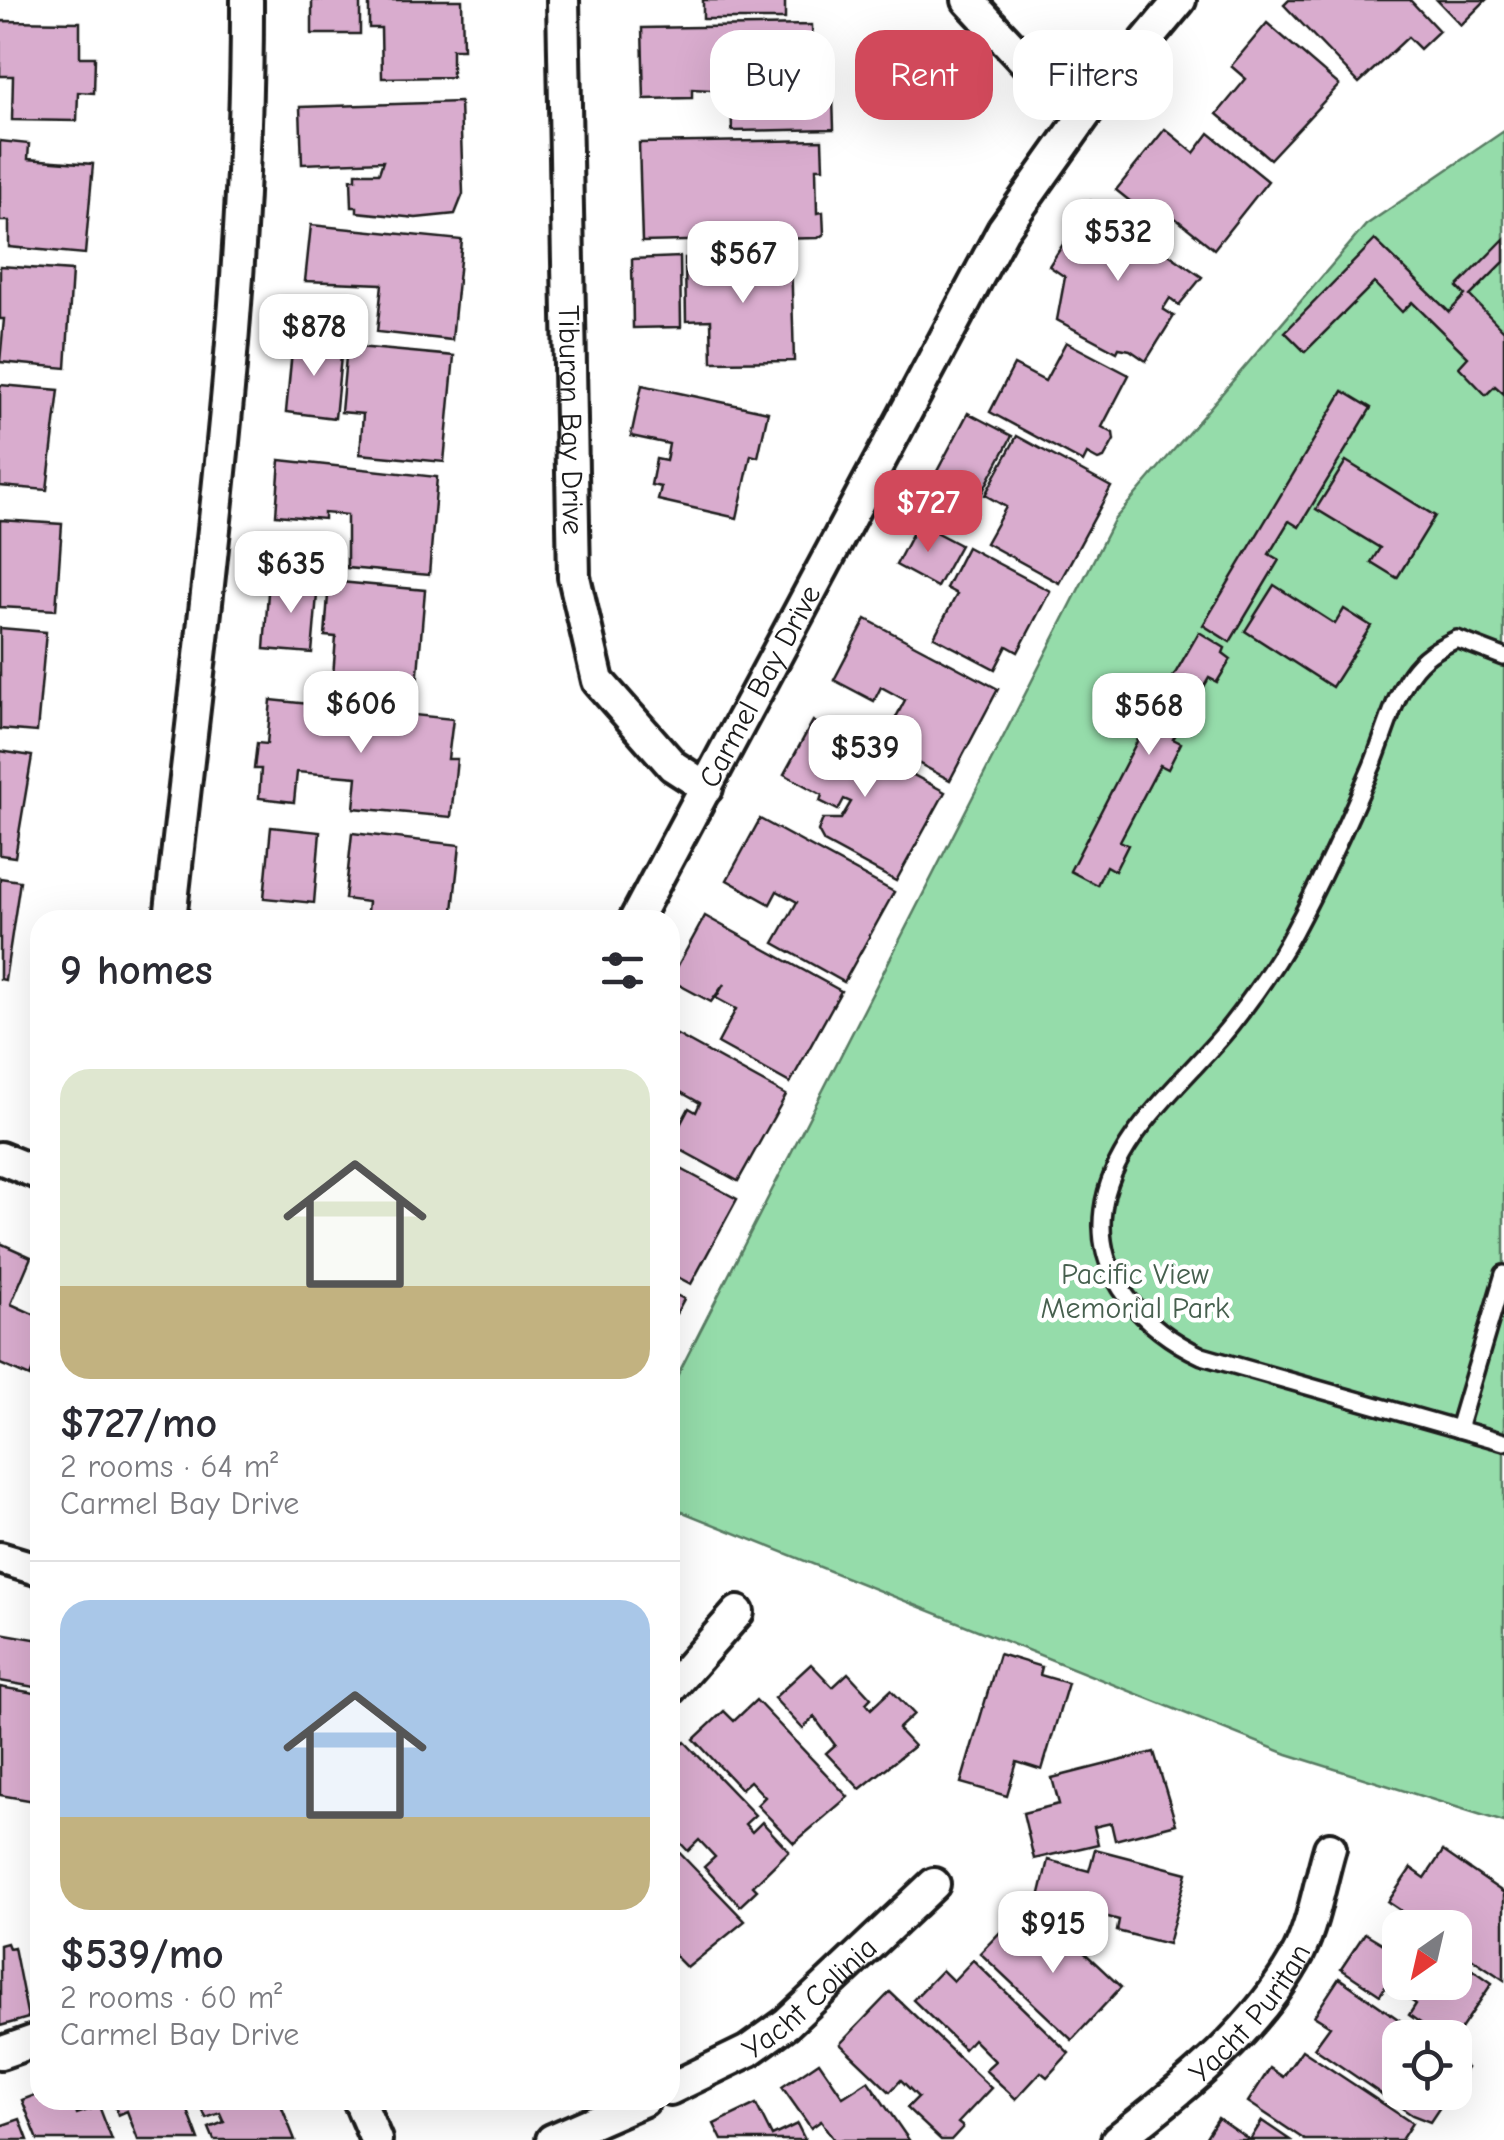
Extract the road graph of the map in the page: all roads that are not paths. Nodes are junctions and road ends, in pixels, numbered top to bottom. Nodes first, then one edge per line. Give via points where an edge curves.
1 (246, 0) edge
2 (563, 0) edge
3 (968, 0) edge
4 (1180, 0) edge
5 (1155, 30) edge
6 (1013, 49) edge
7 (1081, 120) edge
8 (1504, 657) edge
9 (707, 788) junction
10 (171, 910) edge
11 (640, 910) edge
12 (0, 1158) edge
13 (30, 1170) edge
14 (1504, 1274) edge
15 (1458, 1429) junction
16 (1504, 1442) edge
17 (0, 1558) edge
18 (30, 1567) edge
19 (738, 1612) dead end
20 (680, 1677) edge
21 (1330, 1848) dead end
22 (934, 1884) dead end
23 (30, 2042) edge
24 (0, 2053) edge
25 (680, 2084) edge
26 (363, 2110) edge
27 (621, 2110) edge
28 (376, 2140) edge
29 (552, 2140) edge
30 (1116, 2140) edge

1 - 10 street via 247,124 233,295
2 - 9 street, Tiburon Bay Drive via 574,577 598,682 673,766
3 - 6 street
4 - 5 street, Carmel Bay Drive
7 - 9 street, Carmel Bay Drive via 1003,230
8 - 15 lane via 1458,638 1432,650 1409,676 1344,832 1292,934 1232,1023 1131,1140 1102,1212 1118,1284 1136,1314 1168,1340 1202,1356
9 - 11 street, Carmel Bay Drive
12 - 13 street
14 - 15 lane
15 - 16 lane
17 - 18 street
19 - 20 street
21 - 30 street, Yacht Puritan via 1300,1950 1278,1984 1181,2089
22 - 25 street, Yacht Colinia via 787,2023
23 - 24 street
26 - 28 street
27 - 29 street

